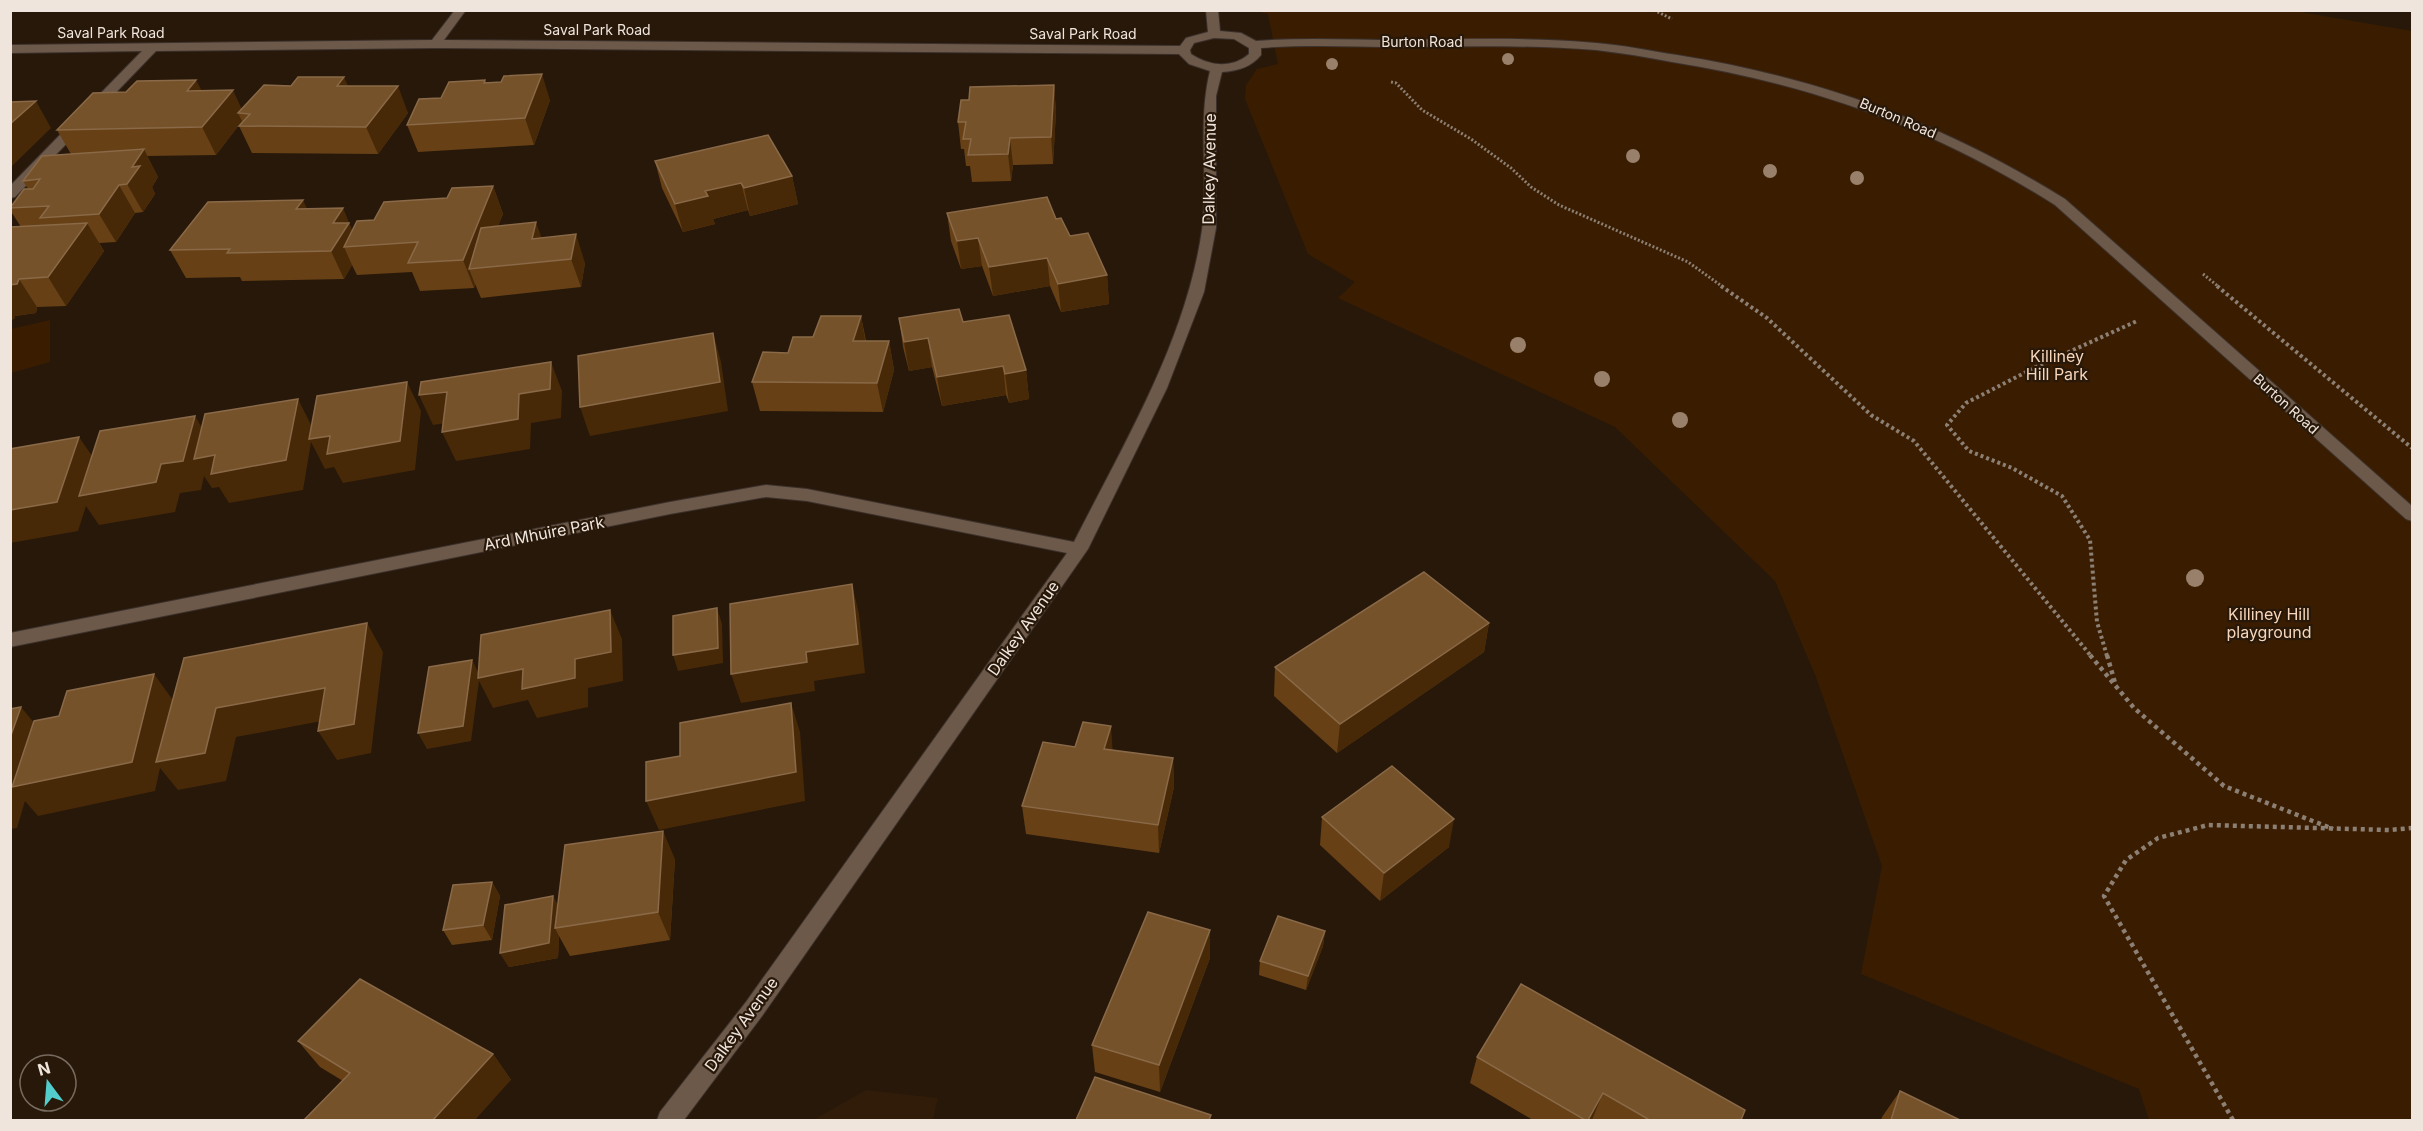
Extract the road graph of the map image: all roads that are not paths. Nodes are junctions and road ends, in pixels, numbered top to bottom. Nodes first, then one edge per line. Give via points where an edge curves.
1 (461, 10) edge
2 (1212, 10) edge
3 (1214, 34) junction
4 (435, 44) junction
5 (1254, 45) junction
6 (152, 48) junction
7 (10, 49) edge
8 (1184, 50) junction
9 (1217, 68) junction
10 (10, 194) edge
11 (2412, 515) edge
12 (1079, 549) junction
13 (10, 640) edge
14 (669, 1120) edge

1 - 4 street
2 - 3 street
3 - 5 street via 1237,36
3 - 8 street via 1190,41
4 - 6 street, Saval Park Road
4 - 8 street, Saval Park Road
5 - 9 street via 1255,55 1246,63
5 - 11 street, Burton Road via 1500,42 1589,46 1752,71 1850,98 1929,129 2060,202
6 - 7 street, Saval Park Road
6 - 10 street
8 - 9 street via 1191,61
9 - 12 street, Dalkey Avenue via 1210,96 1209,228 1197,292 1159,388
12 - 13 street, Ard Mhuire Park via 807,495 766,491
12 - 14 street, Dalkey Avenue via 754,1009

